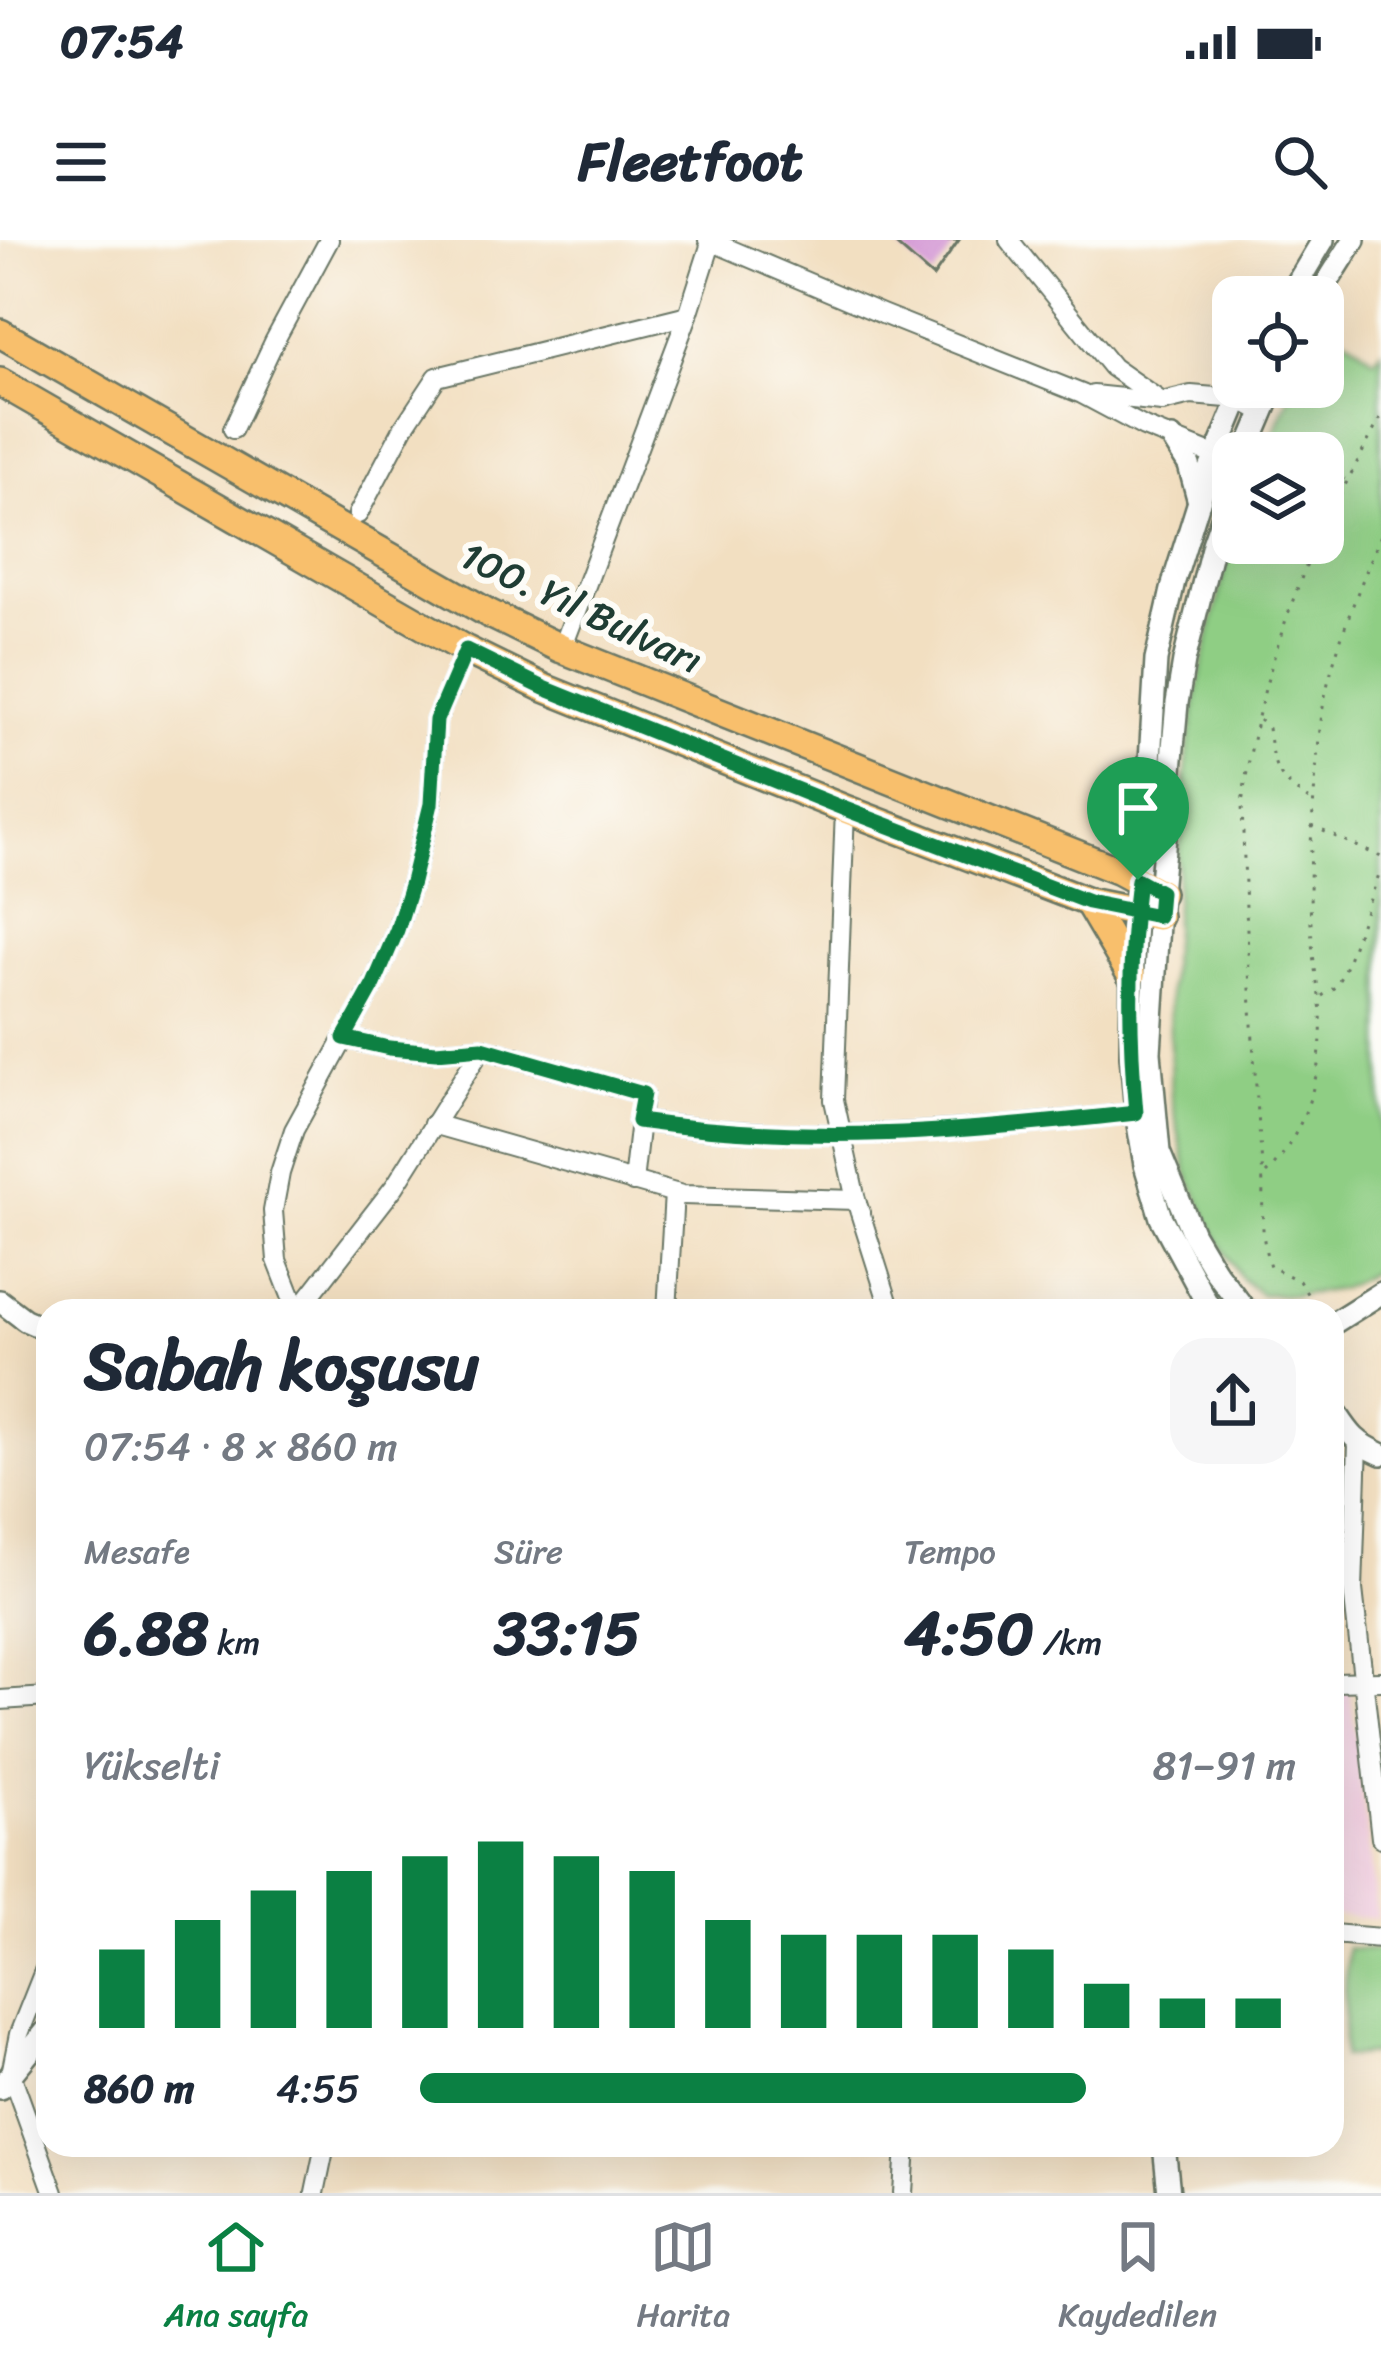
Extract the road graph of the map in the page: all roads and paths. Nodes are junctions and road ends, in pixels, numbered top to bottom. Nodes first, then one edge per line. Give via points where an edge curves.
1 (329, 240) edge
2 (710, 240) edge
3 (1009, 240) edge
4 (1323, 240) edge
5 (1354, 240) edge
6 (1302, 276) edge
7 (1331, 276) edge
8 (688, 315) junction
9 (0, 333) edge
10 (0, 382) edge
11 (1082, 394) junction
12 (1212, 394) edge
13 (1162, 402) junction
14 (1259, 408) edge
15 (1265, 408) edge
16 (1263, 412) junction
17 (1381, 417) edge
18 (233, 429) dead end
19 (1255, 432) edge
20 (1172, 438) junction
21 (1212, 454) edge
22 (1344, 478) edge
23 (1347, 479) junction
24 (1212, 480) edge
25 (1344, 485) edge
26 (1199, 502) junction
27 (358, 514) dead end
28 (1381, 535) edge
29 (1212, 548) edge
30 (1308, 564) edge
31 (562, 649) junction
32 (466, 650) junction
33 (1258, 720) junction
34 (1314, 803) junction
35 (845, 809) junction
36 (1312, 826) junction
37 (1381, 857) edge
38 (1381, 869) edge
39 (1147, 900) junction
40 (1088, 902) junction
41 (1131, 975) junction
42 (1319, 998) junction
43 (344, 1038) junction
44 (482, 1048) junction
45 (1136, 1113) junction
46 (638, 1121) junction
47 (433, 1124) junction
48 (840, 1136) junction
49 (1263, 1177) junction
50 (633, 1182) junction
51 (674, 1193) junction
52 (856, 1200) junction
53 (1381, 1293) edge
54 (292, 1299) edge
55 (306, 1299) edge
56 (668, 1299) edge
57 (887, 1299) edge
58 (1205, 1299) edge
59 (1237, 1299) edge
60 (1310, 1299) edge
61 (0, 1301) edge
62 (1344, 1316) edge
63 (36, 1325) edge
64 (1344, 1427) edge
65 (1381, 1454) edge
66 (1344, 1466) edge
67 (1372, 1681) edge
68 (36, 1698) edge
69 (0, 1700) edge
70 (1381, 1838) edge
71 (1344, 1935) edge
72 (1381, 1938) edge
73 (36, 1989) edge
74 (9, 2040) edge
75 (36, 2044) edge
76 (6, 2081) edge
77 (36, 2151) edge
78 (39, 2157) edge
79 (322, 2157) edge
80 (905, 2157) edge
81 (1165, 2157) edge
82 (54, 2193) edge
83 (315, 2193) edge
84 (903, 2193) edge
85 (1169, 2193) edge

1 - 18 street
2 - 8 street
2 - 11 street
3 - 13 street via 1112,367
4 - 6 street
5 - 7 street
8 - 27 street via 437,377
8 - 31 street
9 - 31 main road, 100. Yıl Bulvarı
10 - 32 main road
11 - 13 street
11 - 20 street
12 - 13 street
14 - 16 street
15 - 16 street
16 - 19 street
17 - 23 path
20 - 21 street
20 - 26 street
22 - 23 path
23 - 25 path
24 - 26 street
26 - 39 street via 1156,659
28 - 34 path via 1327,686
29 - 39 street via 1184,661
30 - 33 path
31 - 39 main road, 100. Yıl Bulvarı
32 - 35 main road
32 - 43 street via 436,720 431,804 397,930
33 - 34 path via 1268,728 1281,778
33 - 49 path via 1242,804
34 - 36 path
35 - 40 main road
35 - 48 street via 834,1100
36 - 37 path
36 - 42 path
38 - 42 path via 1343,973
39 - 40 main road
39 - 41 street
39 - 59 street via 1159,1152 1193,1234
40 - 41 main road
41 - 45 street
42 - 49 path via 1316,1076 1284,1156
43 - 44 street via 436,1052
43 - 54 street via 280,1173 277,1260
44 - 46 street via 643,1094
44 - 47 street
45 - 48 street
45 - 58 street via 1161,1218
46 - 48 street
46 - 50 street
47 - 50 street
47 - 55 street
48 - 52 street
49 - 60 path via 1262,1245 1270,1266 1299,1281
50 - 51 street
51 - 52 street
51 - 56 street
52 - 57 street
53 - 62 street
61 - 63 street
64 - 65 street
66 - 67 street via 1353,1589
67 - 70 street
68 - 69 street
71 - 72 street
73 - 74 street
74 - 76 street
75 - 76 street
76 - 77 street
78 - 82 street
79 - 83 street
80 - 84 street
81 - 85 street

